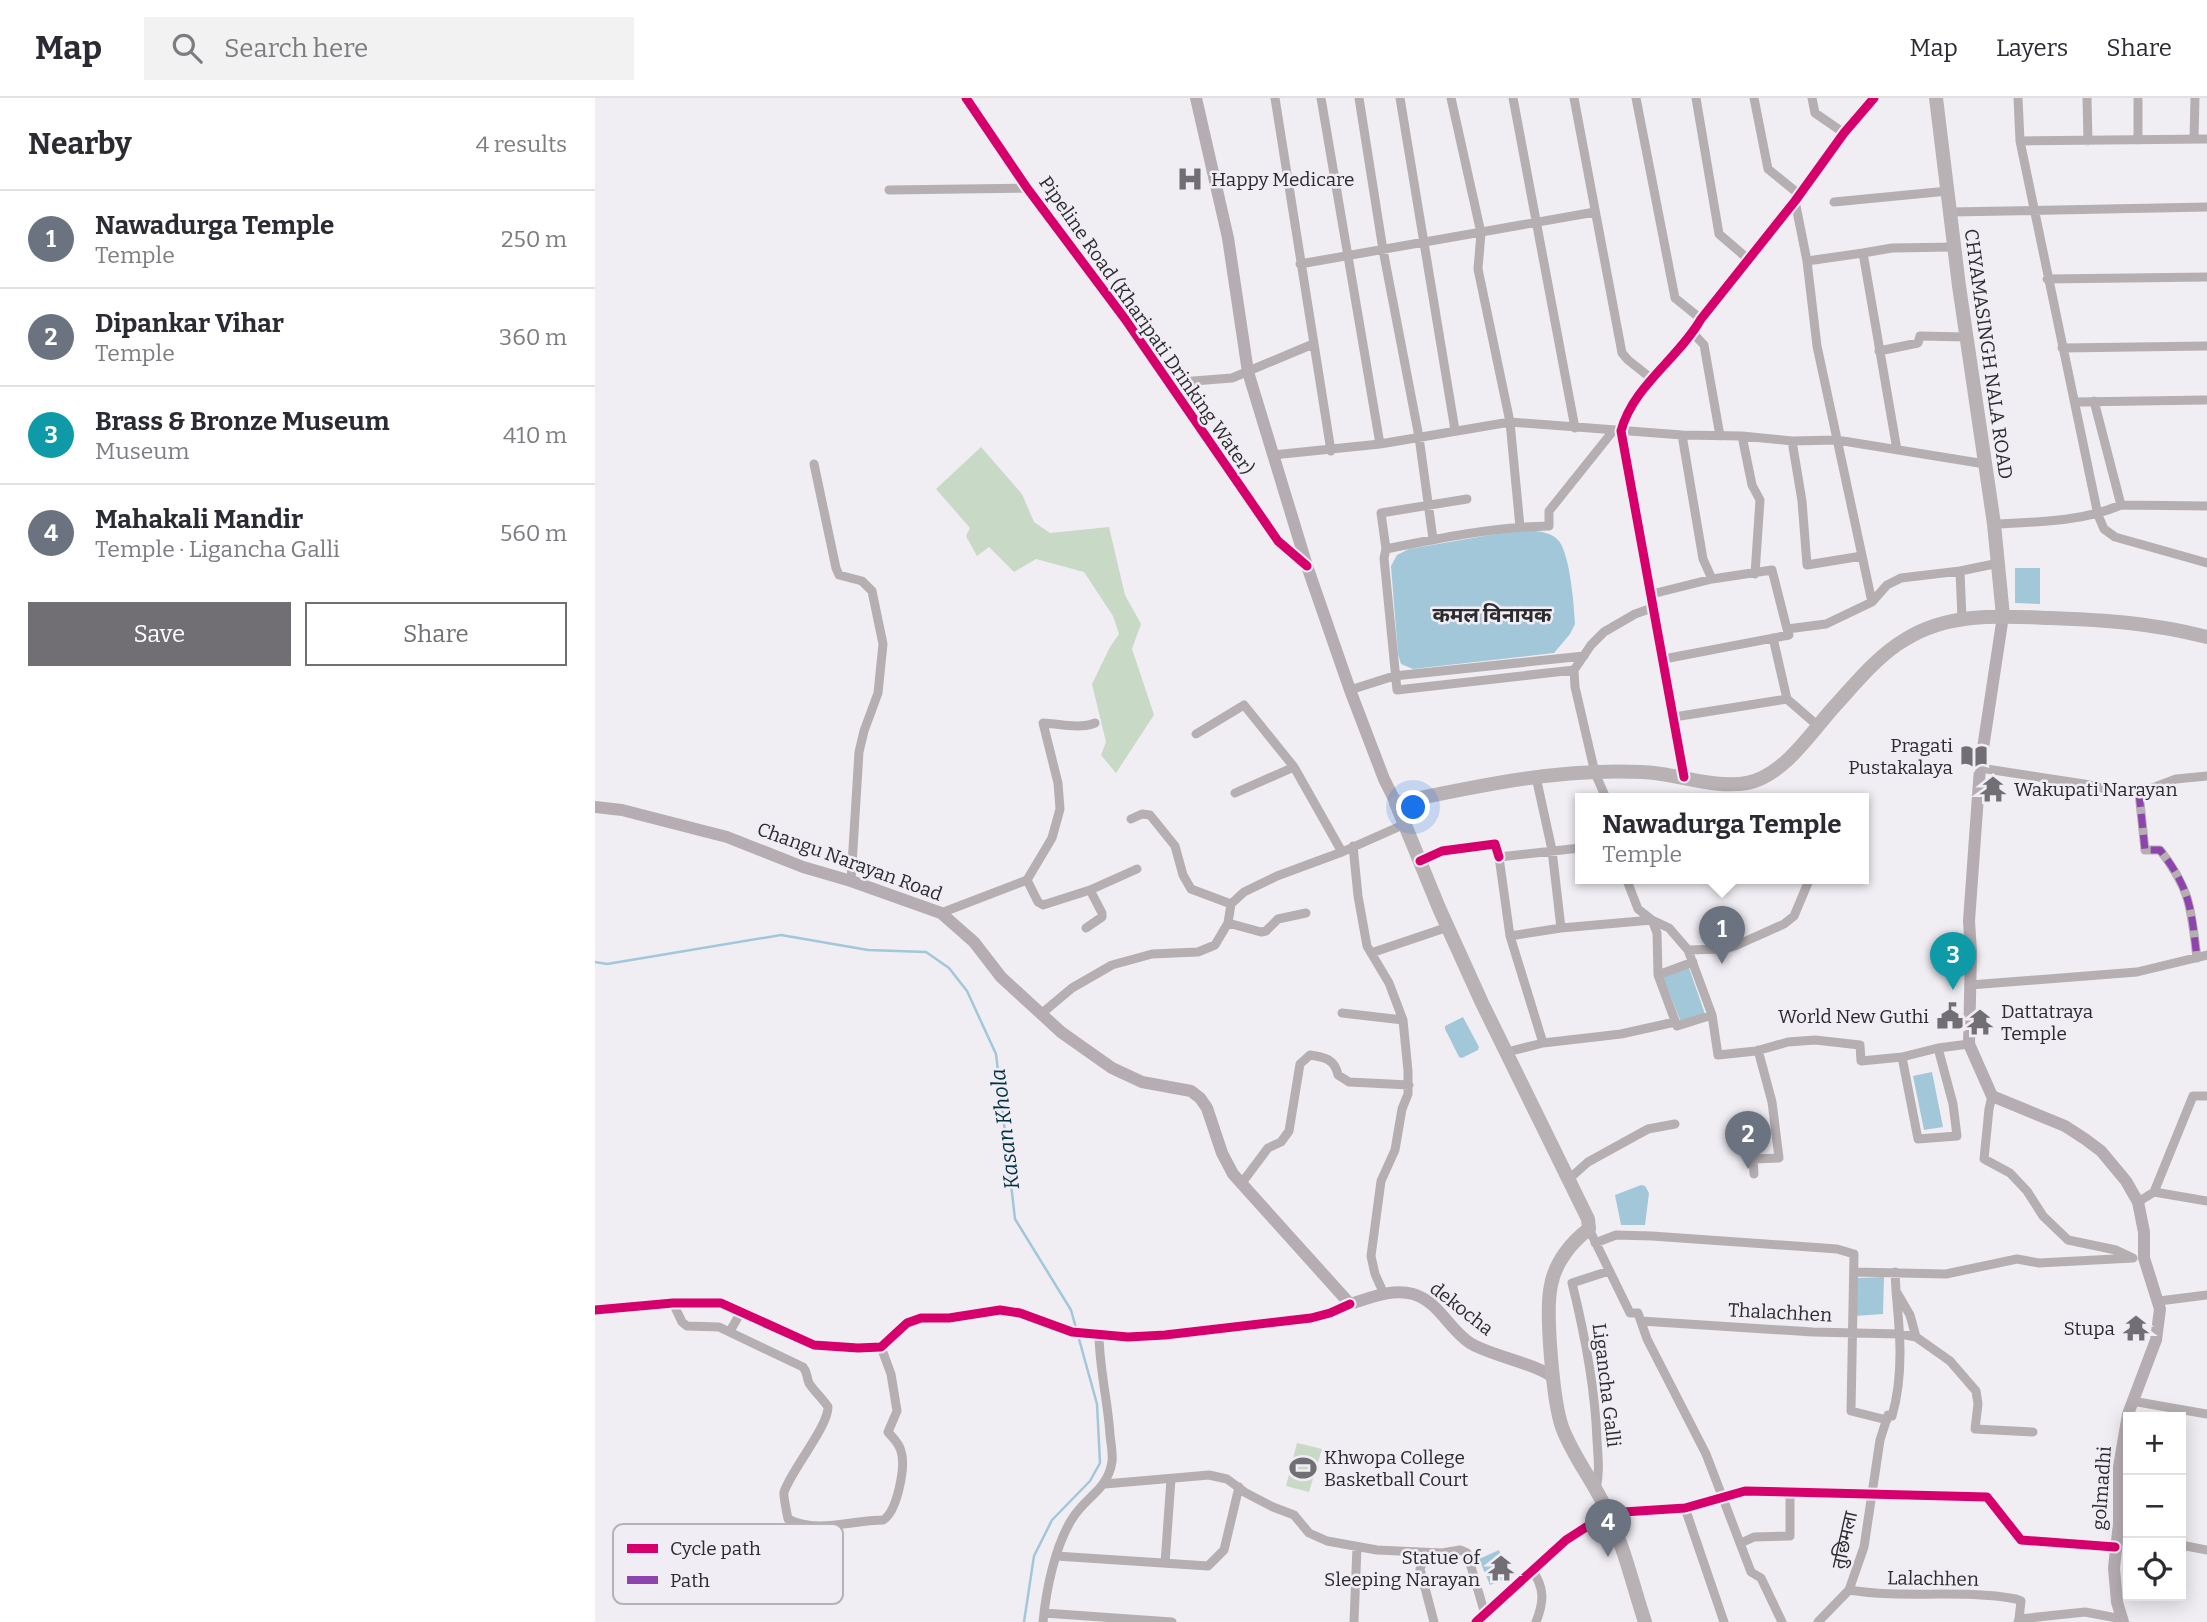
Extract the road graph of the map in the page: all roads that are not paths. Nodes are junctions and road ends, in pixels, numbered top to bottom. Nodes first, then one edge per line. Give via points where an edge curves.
1 (966, 98) edge
2 (1196, 98) edge
3 (1275, 98) edge
4 (1321, 98) edge
5 (1359, 98) edge
6 (1399, 98) edge
7 (1451, 98) edge
8 (1513, 98) edge
9 (1574, 98) edge
10 (1636, 98) edge
11 (1696, 98) edge
12 (1754, 98) edge
13 (1812, 98) edge
14 (1874, 98) edge
15 (1936, 98) edge
16 (2018, 98) edge
17 (2087, 98) edge
18 (2138, 98) edge
19 (2195, 98) edge
20 (1844, 133) junction
21 (2194, 139) junction
22 (2207, 139) edge
23 (2138, 140) junction
24 (2020, 141) junction
25 (2088, 141) junction
26 (1027, 187) junction
27 (889, 190) dead end
28 (1948, 191) junction
29 (1797, 198) junction
30 (1834, 202) dead end
31 (2207, 207) edge
32 (2034, 211) junction
33 (1595, 212) junction
34 (1951, 212) junction
35 (1536, 223) junction
36 (1481, 233) junction
37 (1424, 243) junction
38 (1954, 247) junction
39 (1383, 250) junction
40 (1863, 253) junction
41 (1347, 256) junction
42 (1748, 259) junction
43 (1807, 261) junction
44 (1300, 264) junction
45 (2207, 277) edge
46 (2047, 279) junction
47 (1701, 319) junction
48 (1693, 333) junction
49 (1966, 337) junction
50 (1313, 344) junction
51 (2207, 346) edge
52 (2062, 348) junction
53 (1879, 351) junction
54 (1248, 372) junction
55 (1652, 379) junction
56 (1168, 383) junction
57 (2207, 400) edge
58 (2094, 401) junction
59 (2075, 402) junction
60 (1510, 422) junction
61 (1575, 428) junction
62 (1455, 430) junction
63 (1617, 431) junction
64 (1682, 435) junction
65 (1419, 436) junction
66 (1720, 436) junction
67 (1742, 436) junction
68 (1837, 440) junction
69 (1792, 441) junction
70 (1380, 444) junction
71 (1331, 450) junction
72 (1897, 450) junction
73 (1273, 455) junction
74 (814, 464) dead end
75 (1985, 464) junction
76 (1467, 499) dead end
77 (2121, 505) junction
78 (1428, 506) junction
79 (2207, 506) edge
80 (2098, 515) junction
81 (1994, 524) junction
82 (1520, 527) junction
83 (1433, 539) junction
84 (1386, 549) junction
85 (1862, 556) junction
86 (1999, 563) junction
87 (2207, 564) edge
88 (1307, 566) junction
89 (1960, 571) junction
90 (1755, 574) junction
91 (1711, 579) junction
92 (1652, 594) junction
93 (1872, 602) junction
94 (1655, 607) junction
95 (2003, 616) junction
96 (1962, 619) junction
97 (1787, 629) junction
98 (2207, 637) edge
99 (1773, 638) junction
100 (1584, 656) junction
101 (1664, 659) junction
102 (1574, 670) junction
103 (1394, 676) junction
104 (1350, 690) junction
105 (1787, 699) junction
106 (1674, 717) junction
107 (1095, 723) dead end
108 (1817, 725) junction
109 (1196, 734) dead end
110 (1294, 767) junction
111 (1980, 768) junction
112 (1595, 773) junction
113 (2207, 776) edge
114 (1536, 777) junction
115 (1684, 777) junction
116 (1732, 791) edge
117 (1235, 793) dead end
118 (1604, 793) edge
119 (2139, 793) junction
120 (1396, 803) junction
121 (595, 807) edge
122 (1131, 818) dead end
123 (1405, 824) junction
124 (1353, 846) junction
125 (1575, 848) edge
126 (1552, 850) junction
127 (1342, 852) junction
128 (1499, 857) junction
129 (1420, 861) junction
130 (1137, 869) dead end
131 (1027, 880) junction
132 (851, 881) junction
133 (1628, 884) edge
134 (1807, 884) edge
135 (1090, 890) junction
136 (1231, 904) junction
137 (941, 913) junction
138 (1306, 913) dead end
139 (1652, 920) junction
140 (1227, 923) junction
141 (1448, 927) junction
142 (1086, 928) dead end
143 (1561, 928) junction
144 (1510, 936) junction
145 (1688, 950) junction
146 (1371, 953) junction
147 (2202, 957) edge
148 (1693, 962) junction
149 (1658, 975) junction
150 (1970, 985) junction
151 (1342, 1013) dead end
152 (1041, 1014) junction
153 (1713, 1015) junction
154 (1403, 1020) junction
155 (1675, 1022) junction
156 (1543, 1042) junction
157 (1969, 1044) junction
158 (1938, 1048) junction
159 (1758, 1050) junction
160 (1507, 1052) junction
161 (1902, 1057) junction
162 (1409, 1085) junction
163 (1992, 1096) junction
164 (2207, 1096) edge
165 (1675, 1124) dead end
166 (1754, 1174) dead end
167 (1569, 1179) junction
168 (1241, 1184) junction
169 (2154, 1192) junction
170 (2207, 1201) edge
171 (2138, 1202) junction
172 (1592, 1236) junction
173 (2139, 1258) junction
174 (1609, 1271) junction
175 (1854, 1272) junction
176 (1895, 1272) junction
177 (1896, 1291) junction
178 (1384, 1294) junction
179 (2207, 1295) edge
180 (2159, 1301) junction
181 (674, 1303) junction
182 (1350, 1304) junction
183 (595, 1310) edge
184 (741, 1312) junction
185 (1641, 1321) junction
186 (730, 1331) junction
187 (1095, 1333) junction
188 (1852, 1334) junction
189 (1900, 1334) junction
190 (1916, 1337) junction
191 (881, 1346) junction
192 (1553, 1378) junction
193 (2132, 1401) junction
194 (2207, 1414) edge
195 (1887, 1420) junction
196 (2033, 1432) dead end
197 (1171, 1479) junction
198 (1105, 1484) junction
199 (1239, 1487) junction
200 (1596, 1491) junction
201 (1790, 1491) junction
202 (1872, 1494) junction
203 (1724, 1497) junction
204 (1685, 1508) junction
205 (1608, 1513) junction
206 (809, 1524) edge
207 (843, 1525) edge
208 (2120, 1541) edge
209 (1741, 1543) junction
210 (2186, 1546) edge
211 (1357, 1547) junction
212 (2207, 1550) edge
213 (1426, 1553) junction
214 (1056, 1556) junction
215 (1165, 1563) junction
216 (1532, 1570) junction
217 (1849, 1590) junction
218 (1485, 1614) junction
219 (1043, 1618) edge
220 (2019, 1621) edge
221 (2121, 1621) edge
222 (1172, 1622) edge
223 (1355, 1622) edge
224 (1434, 1622) edge
225 (1476, 1622) edge
226 (1536, 1622) edge
227 (1645, 1622) edge
228 (1724, 1622) edge
229 (1782, 1622) edge
230 (1818, 1622) edge

1 - 26 street, Pipeline Road (Kharipati Drinking Water)
2 - 54 main road via 1228,239
3 - 44 street
4 - 41 street
5 - 39 street
6 - 37 street
7 - 36 street
8 - 35 street
9 - 33 street
10 - 47 street via 1675,298
11 - 42 street via 1719,234
12 - 29 street via 1768,169
13 - 20 street via 1815,113
14 - 20 street
15 - 28 main road, CHYAMASINGH NALA ROAD
16 - 24 street
17 - 25 street
18 - 23 street
19 - 21 street
20 - 29 street
21 - 22 street
21 - 23 street
23 - 25 street
24 - 25 street
24 - 32 street
26 - 27 street
26 - 56 street, Pipeline Road (Kharipati Drinking Water)
28 - 30 street
28 - 34 main road, CHYAMASINGH NALA ROAD
29 - 42 street
29 - 43 street
31 - 32 street
32 - 34 street
32 - 46 street
33 - 35 street
33 - 55 street via 1622,353
34 - 38 main road, CHYAMASINGH NALA ROAD
35 - 36 street
35 - 61 street
36 - 37 street
36 - 60 street via 1478,269
37 - 39 street
37 - 62 street
38 - 40 street
38 - 49 main road, CHYAMASINGH NALA ROAD
39 - 41 street
39 - 65 street
40 - 43 street
40 - 53 street
41 - 44 street
41 - 70 street
42 - 47 street
43 - 68 street
44 - 50 street
45 - 46 street
46 - 52 street
47 - 48 street
48 - 55 street
48 - 66 street via 1704,345
49 - 53 street via 1920,336 1918,344
49 - 75 main road, CHYAMASINGH NALA ROAD
50 - 54 street
50 - 71 street
51 - 52 street
52 - 59 street
53 - 72 street
54 - 56 street via 1232,378
54 - 73 main road
55 - 63 street
56 - 88 street, Pipeline Road (Kharipati Drinking Water) via 1279,541
57 - 58 street
58 - 59 street
58 - 77 street
59 - 80 street
60 - 61 street
60 - 62 street
60 - 82 street
61 - 63 street
62 - 65 street
63 - 64 street
63 - 82 street via 1549,511 1549,527
63 - 92 street
64 - 66 street
64 - 91 street via 1703,559
65 - 70 street
65 - 78 street
66 - 67 street
67 - 69 street
67 - 90 street via 1752,485 1760,500
68 - 69 street
68 - 72 street
68 - 85 street
69 - 85 street via 1807,565
70 - 71 street
71 - 73 street
72 - 75 street
73 - 88 main road
74 - 132 street via 836,568 839,575 867,583 872,591 883,644 878,693 859,752
75 - 81 main road, CHYAMASINGH NALA ROAD
76 - 78 street
77 - 79 street
77 - 80 street
78 - 83 street
78 - 84 street via 1381,513
80 - 81 street
80 - 87 street via 2104,529 2115,537
81 - 86 main road, CHYAMASINGH NALA ROAD
82 - 83 street
83 - 84 street
84 - 103 street
85 - 93 street
86 - 89 street
86 - 95 main road, CHYAMASINGH NALA ROAD
88 - 104 main road
89 - 93 street via 1901,578 1887,585
89 - 96 street
90 - 91 street
90 - 97 street via 1772,570
91 - 92 street
92 - 94 street
93 - 97 street via 1826,624
94 - 100 street via 1604,632
94 - 101 street
95 - 96 main road
95 - 98 main road via 2130,621
95 - 111 main road
96 - 108 main road via 1920,632 1894,647
97 - 99 street via 1789,635
99 - 101 street
99 - 105 street
100 - 102 street
100 - 103 street
101 - 106 street
102 - 103 street via 1397,690
102 - 112 street
103 - 104 street
104 - 120 main road
105 - 106 street
105 - 108 street
106 - 115 street
107 - 131 street via 1043,723 1060,809 1052,838
108 - 116 main road via 1769,774
109 - 110 street via 1244,705
110 - 117 street
110 - 127 street
111 - 119 street
111 - 150 main road
112 - 114 main road
112 - 115 main road
112 - 118 street
113 - 119 street via 2176,779
114 - 120 main road
114 - 126 street
115 - 116 main road
119 - 147 street via 2145,850 2160,850 2187,892
120 - 123 main road
121 - 132 main road, Changu Narayan Road via 706,831
122 - 136 street via 1150,815 1175,846 1191,889
123 - 124 street
123 - 129 main road
124 - 127 street
124 - 146 street
125 - 126 street
126 - 128 street
126 - 143 street
127 - 136 street via 1261,883
128 - 129 street via 1495,844 1441,850
128 - 144 street
129 - 141 main road
130 - 135 street
131 - 135 street via 1043,905
131 - 137 street
132 - 137 main road, Changu Narayan Road
133 - 139 street via 1638,909
134 - 145 street via 1794,916 1784,923 1724,949
135 - 142 street via 1102,918
136 - 140 street
137 - 152 main road, Changu Narayan Road
138 - 140 street via 1278,919 1261,932
139 - 143 street
139 - 145 street via 1669,928
139 - 149 street via 1657,933
140 - 152 street via 1215,945 1198,952 1152,954 1112,965 1072,988
141 - 146 street
141 - 160 main road
143 - 144 street
144 - 156 street
145 - 148 street
146 - 154 street
147 - 150 street via 2137,972
148 - 149 street
148 - 153 street
149 - 155 street
150 - 157 main road
151 - 154 street
152 - 168 main road, Changu Narayan Road via 1112,1068 1142,1082 1191,1091 1200,1098 1222,1153
153 - 155 street via 1677,1026
153 - 159 street via 1718,1055
154 - 162 street
155 - 156 street via 1621,1034
156 - 160 street
157 - 158 street
157 - 163 main road
158 - 161 street
158 - 161 street via 1957,1136 1918,1139
159 - 161 street via 1815,1040 1860,1045 1861,1061
159 - 166 street via 1772,1102 1779,1158 1753,1159
160 - 167 main road
162 - 168 street via 1349,1082 1338,1075 1327,1057 1310,1055 1300,1064 1289,1131
162 - 178 street via 1395,1150 1381,1181 1371,1256
163 - 171 main road via 2066,1126 2085,1139 2101,1151
163 - 173 street via 1985,1159 2015,1178 2068,1240
164 - 169 street via 2193,1096
165 - 167 street via 1630,1138 1588,1162
167 - 172 main road
168 - 182 main road, Changu Narayan Road
169 - 170 street
169 - 171 street
171 - 173 main road via 2144,1232
172 - 174 street
172 - 175 street via 1837,1250 1854,1254
172 - 192 main road via 1571,1245 1550,1287
173 - 176 street via 2039,1263 2017,1259 1946,1274
173 - 180 main road
174 - 185 street via 1630,1313 1638,1313
174 - 200 street, Ligancha Galli via 1572,1283 1594,1395
175 - 176 street
175 - 188 street
176 - 177 street, तुछिमला
177 - 189 street, तुछिमला
177 - 190 street
178 - 182 main road
178 - 192 main road, dekocha via 1419,1296 1469,1342
179 - 180 street
180 - 193 main road, golmadhi via 2156,1340
181 - 183 street
181 - 184 street via 721,1303
181 - 186 street via 687,1325
182 - 187 street via 1311,1318 1165,1335
184 - 186 street
184 - 191 street via 814,1345
185 - 188 street, Thalachhen
185 - 203 street
186 - 206 street via 803,1367 828,1407 826,1420 783,1494 789,1520
187 - 191 street via 1072,1332 1020,1314 990,1311 921,1318 907,1323
187 - 198 street via 1112,1461
188 - 189 street, Thalachhen
188 - 195 street via 1851,1411
189 - 190 street, Thalachhen
189 - 195 street, तुछिमला via 1897,1398
190 - 196 street via 1950,1362 1976,1391 1975,1429
191 - 207 street via 897,1410 888,1432 900,1446 903,1463 895,1502 883,1520
192 - 200 main road via 1563,1430
193 - 194 street
193 - 208 main road, golmadhi via 2119,1467
195 - 202 street, तुछिमला
197 - 198 street
197 - 199 street via 1209,1475
197 - 215 street
198 - 214 street via 1074,1516
199 - 211 street via 1294,1515 1308,1533
199 - 215 street via 1224,1550 1216,1560 1208,1566
200 - 205 main road
201 - 202 street
201 - 203 street via 1745,1490
201 - 209 street via 1790,1536 1754,1537
202 - 208 street via 1987,1497 2021,1540
202 - 217 street, तुछिमला via 1864,1547
203 - 204 street
203 - 209 street
204 - 205 street
204 - 228 street
205 - 216 street via 1566,1540
205 - 227 main road
208 - 221 main road, golmadhi via 2115,1583
209 - 229 street via 1751,1572 1761,1578
210 - 212 street
211 - 213 street
211 - 223 street
213 - 218 street via 1467,1553
213 - 224 street via 1420,1569
214 - 215 street
214 - 219 street
216 - 218 street
216 - 226 street via 1543,1593
217 - 220 street, Lalachhen via 2016,1598 2021,1601
217 - 230 street, तुछिमला
218 - 225 street
219 - 222 street
220 - 221 street via 2073,1612

